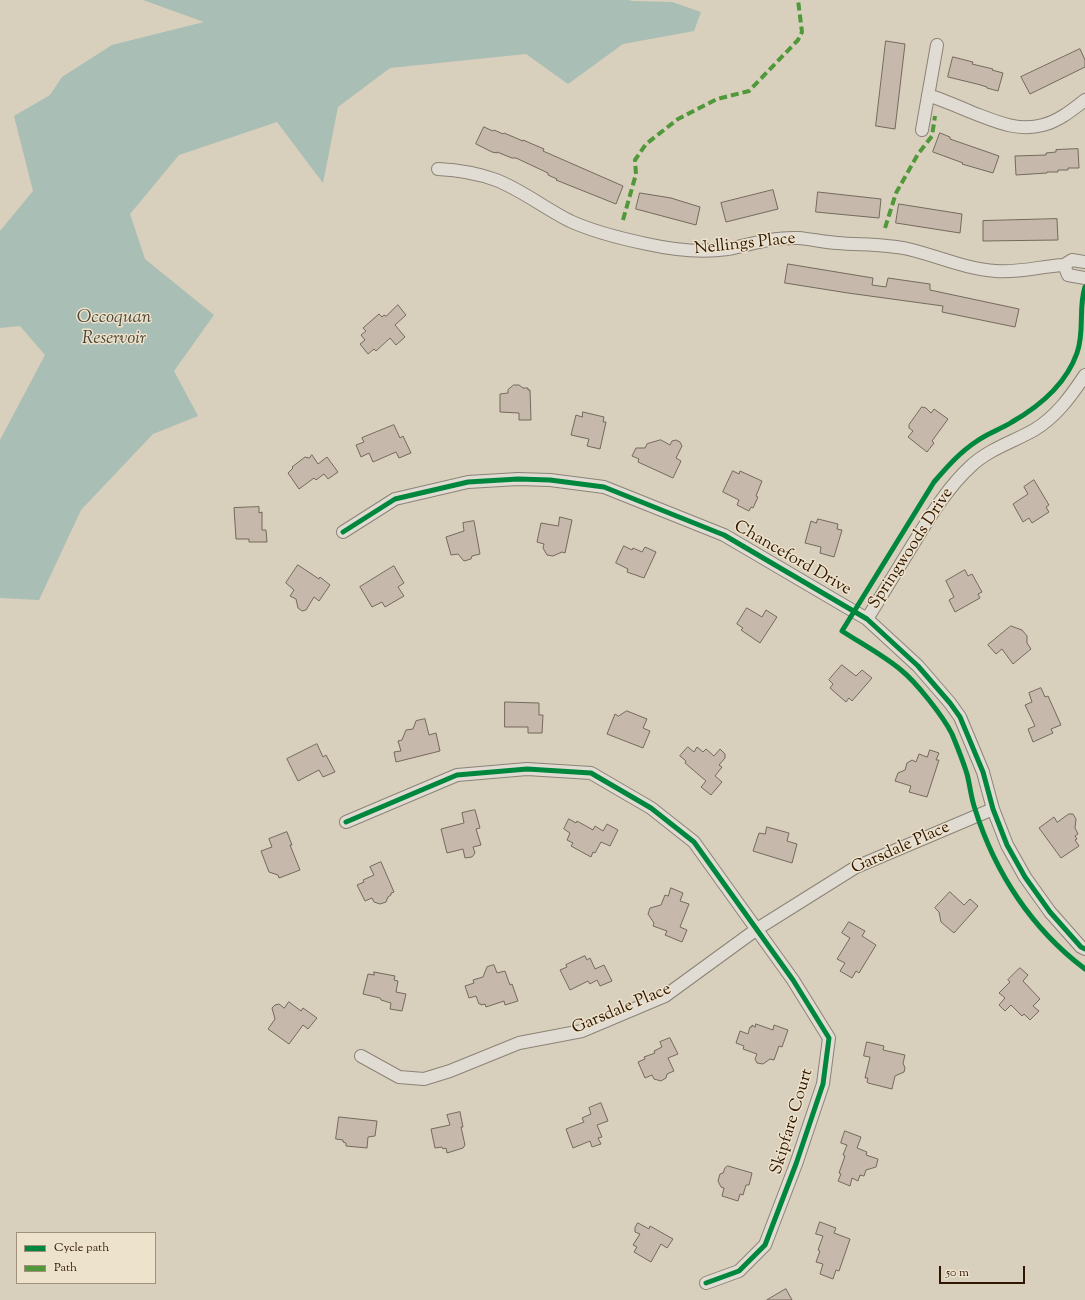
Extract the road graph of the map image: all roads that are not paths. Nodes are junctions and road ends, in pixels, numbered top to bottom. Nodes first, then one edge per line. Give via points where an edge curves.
1 (937, 45) dead end
2 (928, 95) junction
3 (1085, 100) edge
4 (922, 130) dead end
5 (438, 169) dead end
6 (1085, 262) edge
7 (1064, 265) junction
8 (1085, 278) edge
9 (1085, 375) edge
10 (343, 532) dead end
11 (867, 619) junction
12 (993, 809) junction
13 (346, 822) dead end
14 (757, 929) junction
15 (1085, 949) edge
16 (361, 1056) dead end
17 (706, 1283) dead end

1 - 2 street
2 - 3 street via 1016,127 1044,125 1071,111
2 - 4 street
5 - 7 street, Nellings Place via 455,170 497,180 570,221 626,239 680,250 728,249 776,238 799,238 907,248 959,265 999,272
6 - 7 street, Nellings Place via 1072,260
7 - 8 street via 1068,275
9 - 11 street, Springwoods Drive via 1064,406 1051,417 1035,429 994,450 960,477 934,511
10 - 11 street, Chanceford Drive via 395,499 468,482 550,480 604,487 724,535
11 - 12 street, Chanceford Drive via 918,666 960,717 983,772
12 - 14 street, Garsdale Place via 856,866
12 - 15 street, Chanceford Drive via 1007,845 1025,877 1050,912
13 - 14 street, Skipfare Court via 457,775 527,769 591,773 651,808 694,842
14 - 16 street, Garsdale Place via 665,996 582,1031 519,1044 424,1079 399,1077
14 - 17 street, Skipfare Court via 829,1038 826,1061 822,1084 796,1164 765,1245 739,1271

